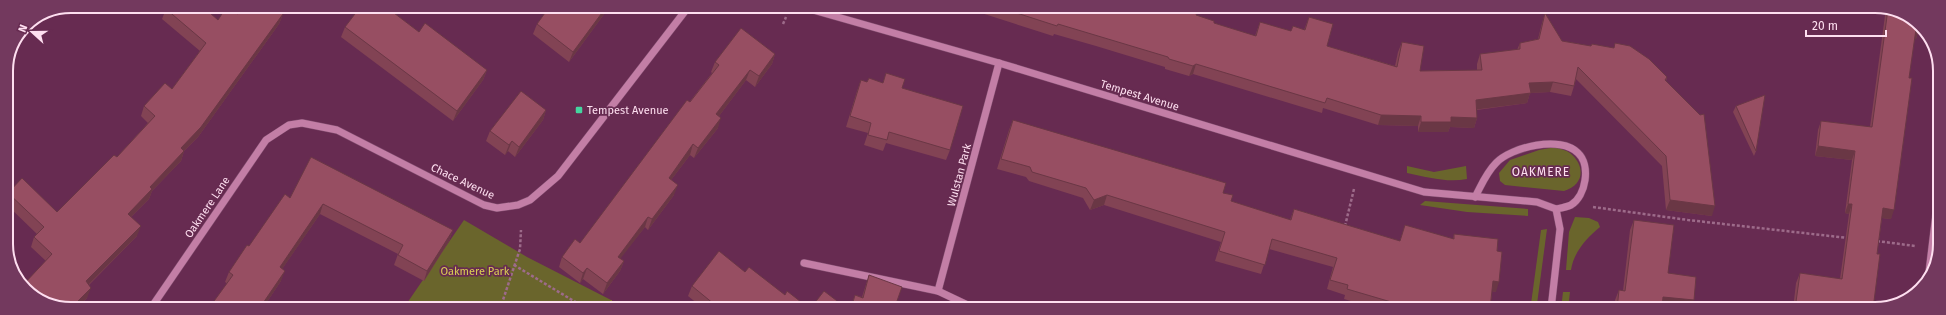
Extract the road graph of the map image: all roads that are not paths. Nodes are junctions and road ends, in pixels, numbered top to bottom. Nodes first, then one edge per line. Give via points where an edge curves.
1 (684, 13) edge
2 (824, 13) edge
3 (999, 63) junction
4 (289, 125) joint
5 (1475, 198) junction
6 (1556, 209) junction
7 (1933, 240) edge
8 (1930, 261) edge
9 (804, 263) dead end
10 (938, 291) junction
11 (155, 302) edge
12 (961, 302) edge
13 (1552, 302) edge

1 - 4 street, Chace Avenue via 558,176 530,200 518,205 497,208 484,205 337,130 302,123
2 - 3 street, Tempest Avenue
3 - 5 street, Tempest Avenue via 1359,174 1424,192
3 - 10 street, Wulstan Park
4 - 11 street, Oakmere Lane via 266,140
5 - 6 street, Tempest Avenue via 1537,202
5 - 6 street via 1496,162 1521,150 1548,142 1564,145 1578,152 1586,172 1583,190 1572,204
6 - 13 street via 1560,229
7 - 8 street
9 - 10 street
10 - 12 street

